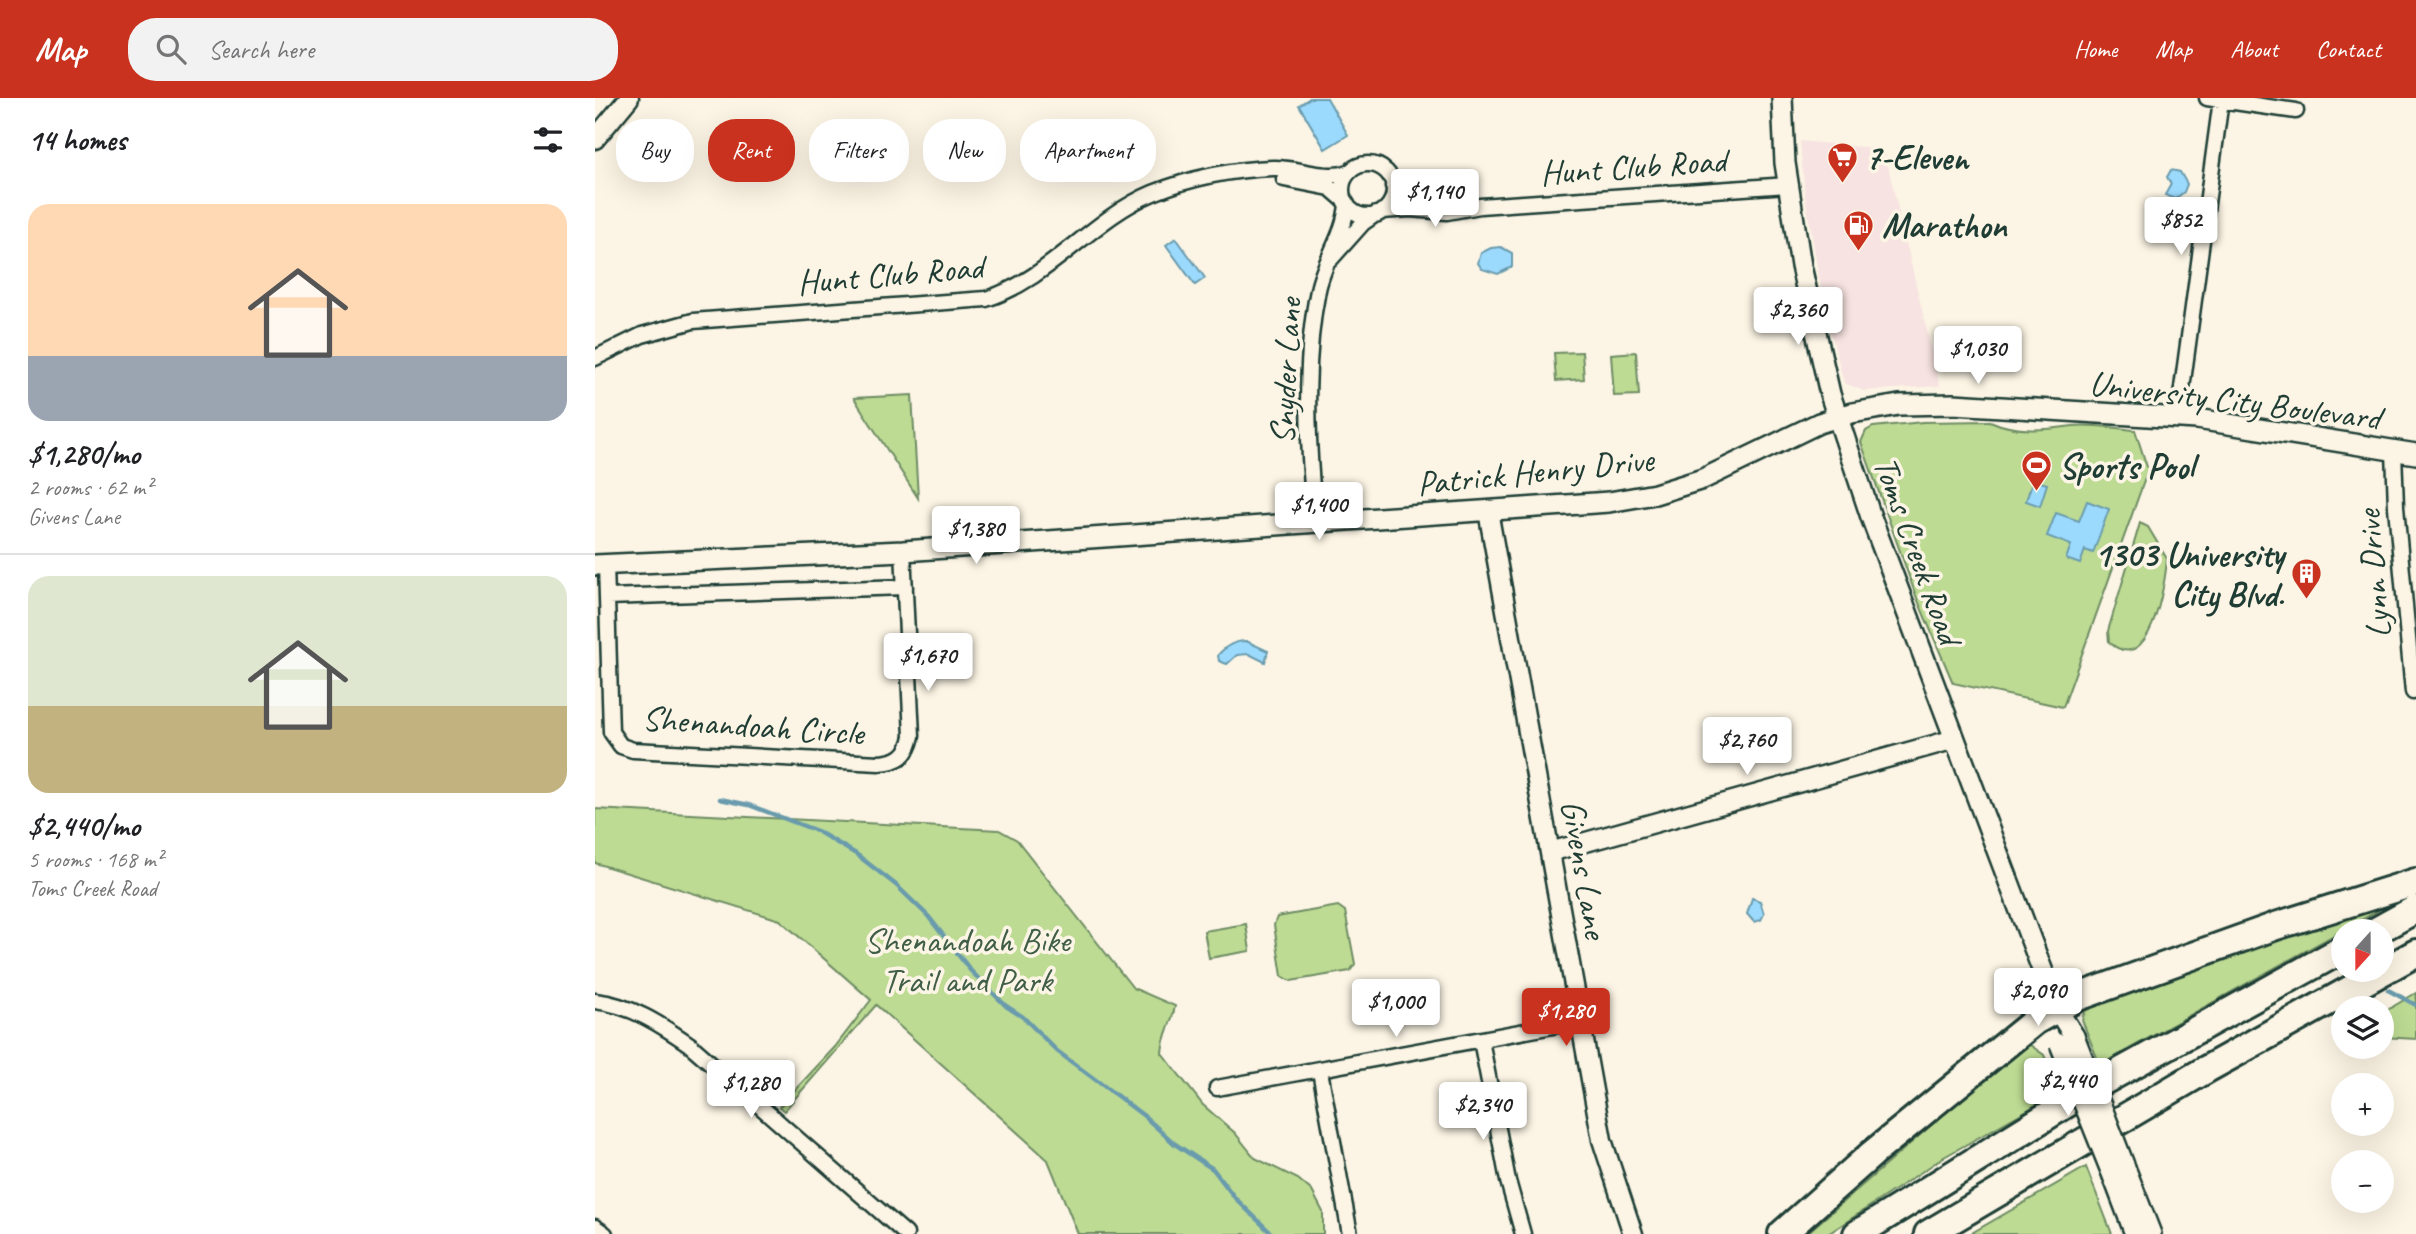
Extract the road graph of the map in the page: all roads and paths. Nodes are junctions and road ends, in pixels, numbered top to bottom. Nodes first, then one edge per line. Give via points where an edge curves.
1 (629, 98) edge
2 (1782, 98) edge
3 (2214, 99) edge
4 (2296, 111) dead end
5 (595, 139) edge
6 (1248, 172) junction
7 (1348, 173) junction
8 (1789, 185) junction
9 (1393, 186) junction
10 (1346, 203) junction
11 (1480, 206) junction
12 (1379, 213) junction
13 (1329, 261) junction
14 (595, 358) edge
15 (1837, 417) junction
16 (2178, 418) junction
17 (2394, 451) junction
18 (2416, 454) edge
19 (1312, 487) junction
20 (1488, 511) junction
21 (1354, 520) junction
22 (1282, 525) junction
23 (903, 551) junction
24 (601, 564) edge
25 (905, 587) junction
26 (607, 597) junction
27 (2413, 692) dead end
28 (1955, 739) junction
29 (1551, 852) junction
30 (2416, 882) edge
31 (2416, 909) edge
32 (2394, 921) edge
33 (2416, 953) edge
34 (2331, 956) edge
35 (595, 1000) edge
36 (2057, 1009) junction
37 (1580, 1021) junction
38 (1481, 1040) junction
39 (1320, 1071) junction
40 (1217, 1088) dead end
41 (2119, 1173) junction
42 (1973, 1205) junction
43 (595, 1227) edge
44 (605, 1234) edge
45 (906, 1234) edge
46 (1350, 1234) edge
47 (1523, 1234) edge
48 (1633, 1234) edge
49 (1781, 1234) edge
50 (1857, 1234) edge
51 (1928, 1234) edge
52 (1943, 1234) edge
53 (2135, 1234) edge
54 (2151, 1234) edge

1 - 5 street
2 - 8 main road, Toms Creek Road
3 - 4 street
3 - 16 street
6 - 7 street, Hunt Club Road via 1273,168 1332,176
6 - 10 street, Hunt Club Road via 1323,186
6 - 14 street, Hunt Club Road via 1191,181 1135,202 1104,220 1025,282 986,299 702,319 655,330
7 - 9 street via 1360,165 1375,165 1387,173
7 - 10 street via 1342,187
8 - 11 street, Hunt Club Road
8 - 15 main road, Toms Creek Road via 1804,278
9 - 11 street, Hunt Club Road via 1413,197
9 - 12 street via 1391,201
10 - 12 street via 1361,214
10 - 13 street, Snyder Lane via 1345,219
11 - 12 street, Hunt Club Road via 1455,212 1410,209
12 - 13 street, Snyder Lane via 1363,223
13 - 19 street, Snyder Lane via 1319,287 1311,356
15 - 16 main road, University City Boulevard via 1883,407 1933,404
15 - 20 main road, Patrick Henry Drive via 1665,492 1599,503
15 - 28 main road, Toms Creek Road
16 - 17 main road, University City Boulevard
17 - 18 main road, University City Boulevard
17 - 27 street, Lynn Drive
19 - 21 street, Snyder Lane
19 - 22 street, Snyder Lane
20 - 21 main road, Patrick Henry Drive
20 - 29 street, Givens Lane
21 - 22 main road, Patrick Henry Drive
22 - 23 main road, Patrick Henry Drive
23 - 24 main road, Patrick Henry Drive
23 - 25 street, Shenandoah Circle
24 - 26 street, Shenandoah Circle
25 - 26 street
25 - 26 street, Shenandoah Circle via 912,736 901,757 879,763 621,746 611,732
28 - 29 street
28 - 36 main road, Toms Creek Road
29 - 37 street, Givens Lane
30 - 36 highway via 2276,926 2078,997
31 - 32 highway
33 - 42 highway
34 - 50 highway via 2099,1083
35 - 45 street via 643,1015 689,1044
36 - 41 main road, Toms Creek Road, bridge
36 - 49 highway via 2018,1032
37 - 38 street
37 - 48 street, Givens Lane via 1602,1140
38 - 39 street
38 - 47 street
39 - 40 street
39 - 46 street
41 - 53 main road, Toms Creek Road
41 - 54 main road, Toms Creek Road
42 - 51 highway
42 - 52 highway
43 - 44 street

